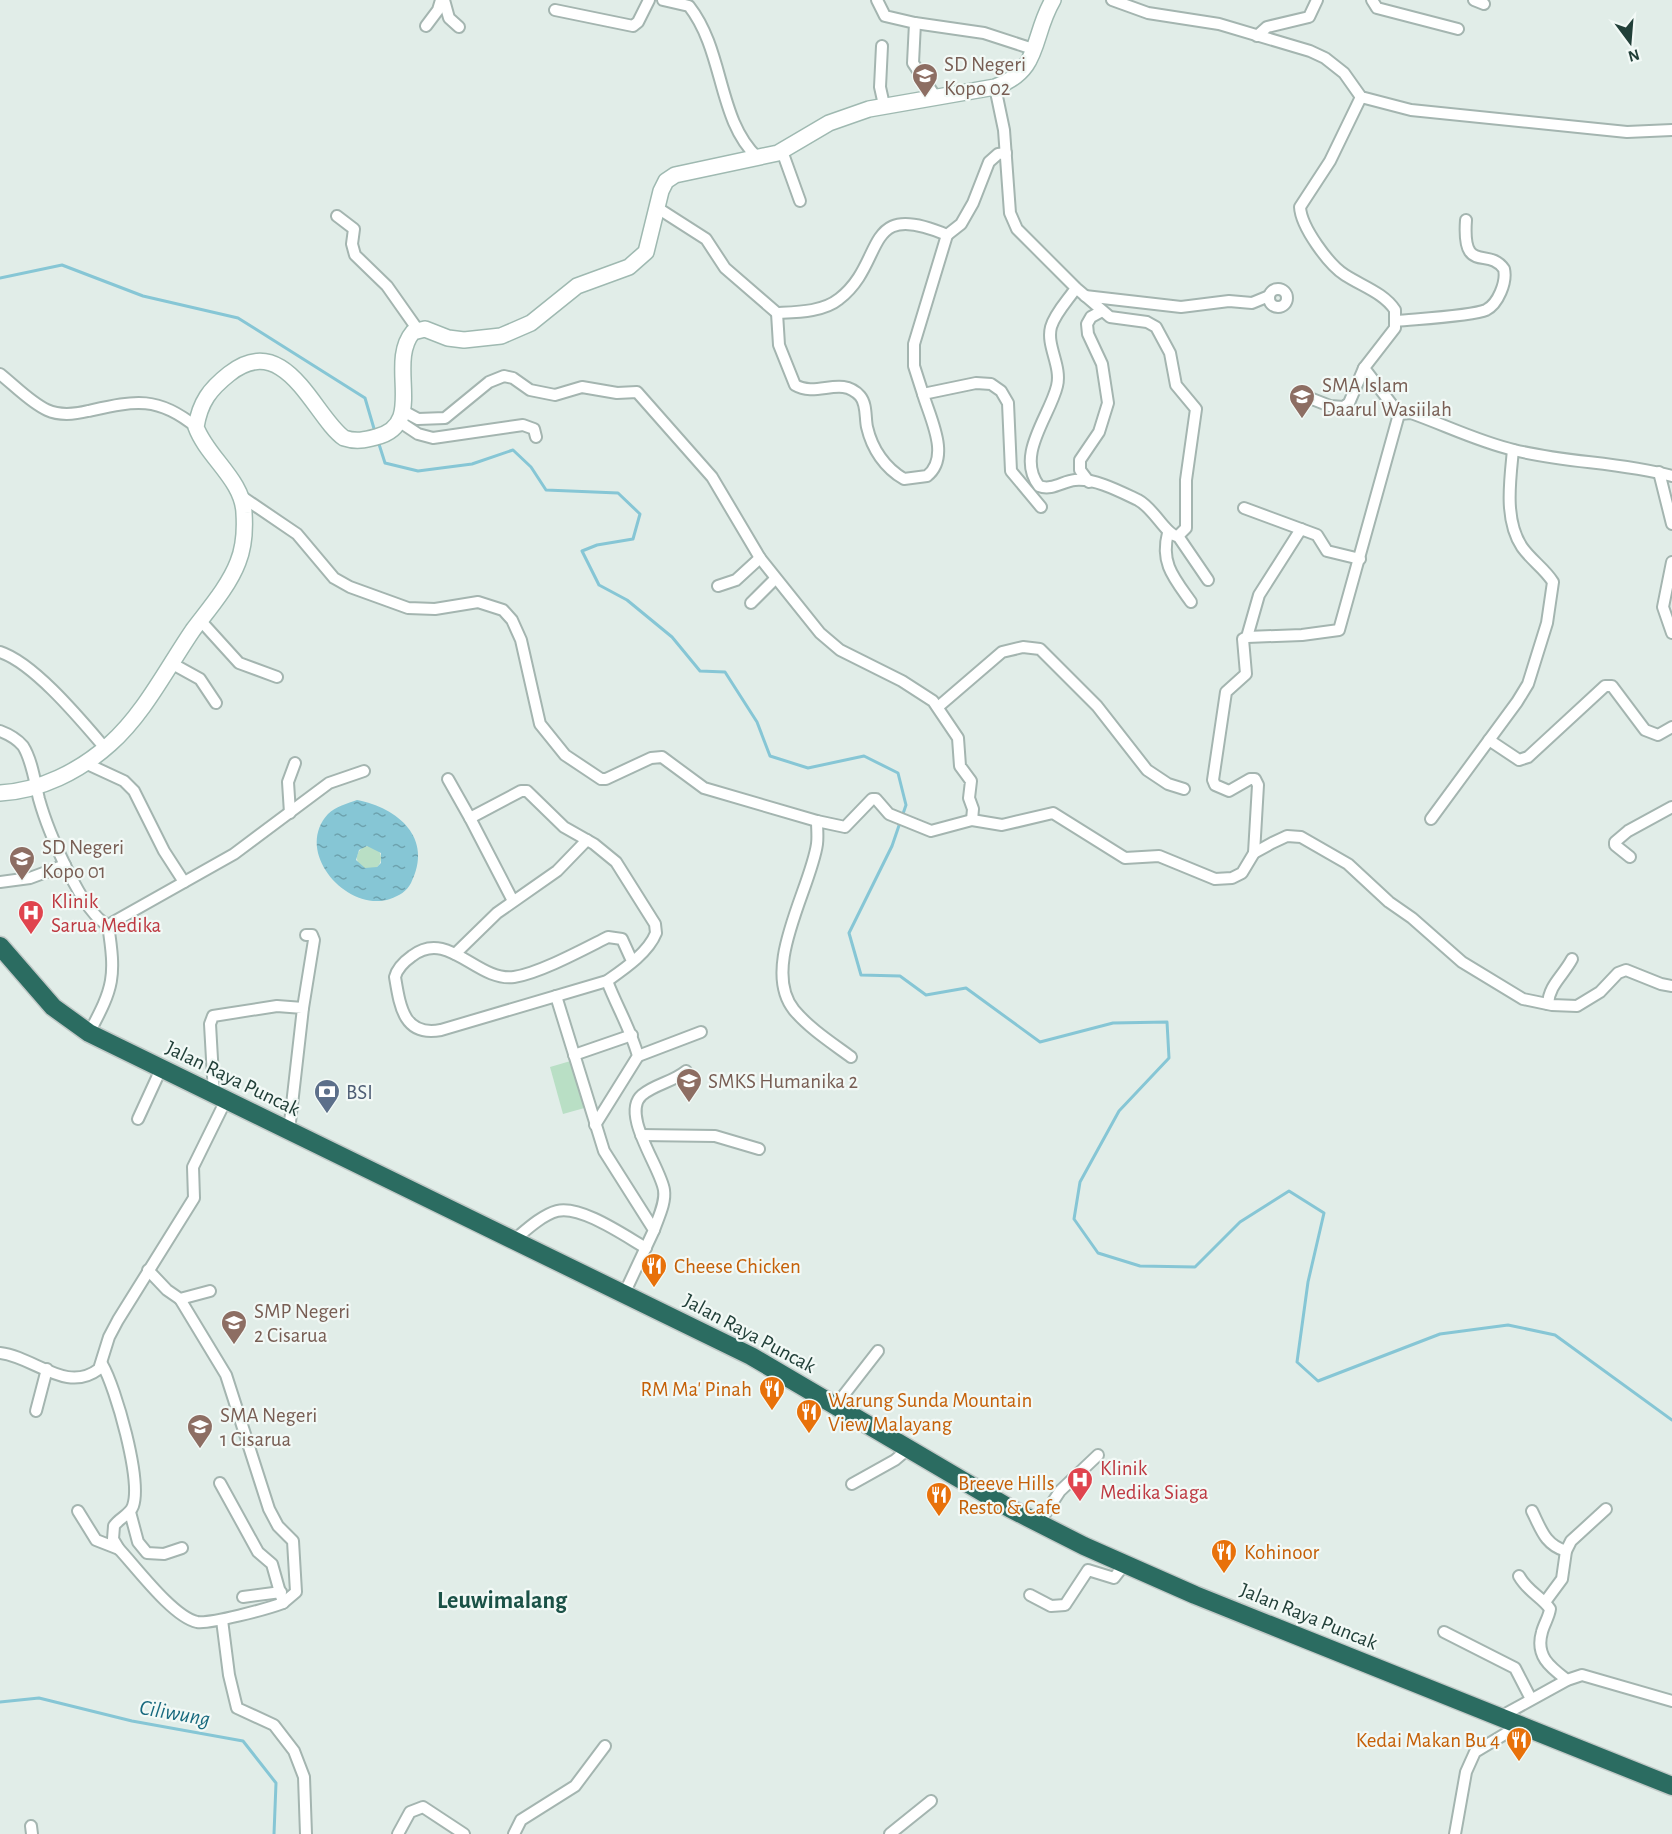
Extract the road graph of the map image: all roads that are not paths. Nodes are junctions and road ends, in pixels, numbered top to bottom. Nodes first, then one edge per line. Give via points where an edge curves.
1 (443, 0) edge
2 (650, 0) edge
3 (663, 0) edge
4 (877, 0) edge
5 (1053, 0) edge
6 (1112, 0) edge
7 (1317, 0) edge
8 (1372, 0) edge
9 (555, 10) dead end
10 (915, 23) junction
11 (426, 26) dead end
12 (459, 27) dead end
13 (1458, 29) dead end
14 (1257, 36) junction
15 (882, 46) dead end
16 (1033, 49) junction
17 (995, 87) junction
18 (935, 96) junction
19 (1361, 97) junction
20 (884, 105) junction
21 (1672, 130) edge
22 (782, 151) junction
23 (1006, 153) junction
24 (758, 158) junction
25 (800, 201) dead end
26 (656, 207) junction
27 (337, 216) dead end
28 (1466, 220) dead end
29 (947, 235) junction
30 (1076, 288) junction
31 (1269, 296) dead end
32 (1085, 297) junction
33 (1102, 311) junction
34 (777, 313) junction
35 (1397, 321) junction
36 (418, 330) junction
37 (1364, 368) junction
38 (0, 374) edge
39 (923, 394) junction
40 (1302, 394) dead end
41 (1399, 414) junction
42 (402, 417) junction
43 (196, 427) junction
44 (536, 437) dead end
45 (1513, 450) junction
46 (1659, 472) junction
47 (1672, 476) edge
48 (1089, 482) junction
49 (241, 496) junction
50 (1041, 507) dead end
51 (1244, 508) dead end
52 (1672, 524) edge
53 (1301, 529) junction
54 (1173, 534) junction
55 (760, 558) junction
56 (1360, 559) junction
57 (1672, 562) edge
58 (775, 579) junction
59 (1208, 580) dead end
60 (718, 586) dead end
61 (1191, 602) dead end
62 (751, 603) dead end
63 (200, 620) junction
64 (1672, 633) edge
65 (1247, 637) junction
66 (0, 652) edge
67 (171, 663) junction
68 (277, 676) dead end
69 (216, 703) dead end
70 (938, 707) junction
71 (1672, 727) edge
72 (0, 731) edge
73 (1489, 740) junction
74 (105, 748) junction
75 (85, 763) junction
76 (295, 763) dead end
77 (364, 771) dead end
78 (448, 780) dead end
79 (37, 788) junction
80 (1184, 789) dead end
81 (0, 793) edge
82 (1672, 807) edge
83 (290, 813) junction
84 (470, 818) junction
85 (1431, 819) dead end
86 (972, 820) junction
87 (817, 821) junction
88 (587, 840) junction
89 (1254, 853) junction
90 (1630, 857) dead end
91 (65, 865) junction
92 (0, 882) edge
93 (184, 882) junction
94 (513, 901) junction
95 (108, 925) junction
96 (306, 935) dead end
97 (0, 946) edge
98 (454, 954) junction
99 (1572, 960) dead end
100 (633, 961) junction
101 (607, 981) junction
102 (1672, 986) edge
103 (556, 996) junction
104 (1548, 1000) junction
105 (303, 1008) junction
106 (701, 1032) dead end
107 (89, 1033) junction
108 (632, 1035) junction
109 (574, 1055) junction
110 (638, 1056) junction
111 (851, 1057) dead end
112 (160, 1069) junction
113 (686, 1071) dead end
114 (220, 1097) junction
115 (138, 1119) dead end
116 (595, 1125) junction
117 (290, 1131) junction
118 (641, 1135) junction
119 (759, 1149) dead end
120 (654, 1230) junction
121 (514, 1240) junction
122 (646, 1248) junction
123 (148, 1270) junction
124 (210, 1291) dead end
125 (625, 1293) junction
126 (180, 1299) junction
127 (878, 1351) dead end
128 (0, 1353) edge
129 (102, 1364) junction
130 (46, 1369) junction
131 (836, 1405) junction
132 (36, 1411) dead end
133 (908, 1449) junction
134 (1098, 1455) dead end
135 (220, 1483) dead end
136 (852, 1484) dead end
137 (1606, 1509) dead end
138 (78, 1511) dead end
139 (1532, 1511) dead end
140 (130, 1512) junction
141 (1039, 1523) junction
142 (138, 1542) junction
143 (182, 1548) dead end
144 (121, 1551) junction
145 (1566, 1551) junction
146 (1124, 1565) junction
147 (1519, 1576) dead end
148 (1030, 1595) dead end
149 (243, 1597) dead end
150 (282, 1598) junction
151 (1545, 1602) junction
152 (222, 1620) junction
153 (1444, 1632) dead end
154 (1567, 1680) junction
155 (1531, 1700) junction
156 (1672, 1701) edge
157 (1500, 1717) junction
158 (1520, 1725) junction
159 (605, 1746) dead end
160 (1672, 1786) edge
161 (931, 1801) dead end
162 (306, 1834) edge
163 (398, 1834) edge
164 (464, 1834) edge
165 (514, 1834) edge
166 (890, 1834) edge
167 (1455, 1834) edge

1 - 11 street
1 - 12 street via 449,18
2 - 9 street via 633,26
3 - 24 street via 689,6 704,27 733,121
4 - 10 street via 885,16
5 - 16 main road
6 - 14 street via 1148,13 1207,22
7 - 14 street via 1309,16 1267,27
8 - 13 street via 1377,8
10 - 16 street via 984,33
10 - 18 street via 913,63
14 - 19 street via 1325,58 1349,77
15 - 20 street via 880,87
16 - 17 main road via 1024,70 1013,80
17 - 18 main road
17 - 23 street
18 - 20 main road
19 - 21 street via 1411,110 1627,132
19 - 35 street via 1330,161 1300,207 1300,214 1339,271 1393,306
20 - 22 main road via 829,123
22 - 24 main road
22 - 25 street
23 - 29 street via 989,162 961,224
23 - 30 street via 1013,222
24 - 26 main road via 671,177 664,184
26 - 34 street via 705,239 725,268
26 - 36 main road via 646,252 640,259 622,270 577,286 525,326 501,336 476,340
27 - 36 street via 354,229 355,255 387,286
28 - 35 street via 1465,238 1471,254 1504,269 1504,284 1494,303 1481,311
29 - 34 street via 909,222 896,224 881,236 837,301 805,311
29 - 39 street via 914,344 914,366
30 - 32 street
30 - 48 street via 1051,326 1058,383 1038,429 1032,463 1035,480 1041,487 1074,480
31 - 32 street via 1252,303 1229,301 1181,307
32 - 33 street
33 - 48 street via 1091,317 1087,327 1102,364 1108,403 1099,432 1080,460 1080,470
33 - 54 street via 1115,320 1144,321 1156,327 1170,353 1176,385 1196,408 1186,480 1186,528
34 - 39 street via 779,345 795,385 813,390 840,385 855,392 863,400 867,428 879,456 908,480 929,475 938,458
35 - 37 street
36 - 42 main road via 408,340 402,366
37 - 40 street via 1344,407 1330,406
37 - 41 street
38 - 43 street via 49,411 80,413 150,402 173,410
39 - 50 street via 976,383 991,384 1001,391 1008,403 1011,471
41 - 45 street via 1411,413
41 - 56 street
42 - 43 main road via 386,435 363,440 341,436 303,386 278,368 263,363 239,368 212,388 201,403
42 - 44 street via 418,434 433,438 523,425 534,429
42 - 55 street via 445,418 500,376 513,378 530,390 555,395 582,387 638,393 712,477
43 - 49 main road
45 - 46 street
45 - 73 street via 1509,483 1514,531 1554,586 1528,684
46 - 47 street
46 - 52 street
48 - 54 street via 1144,504
49 - 63 main road via 243,536 238,563
49 - 87 street via 297,534 334,578 350,587 408,608 435,609 478,602 503,610 521,640 540,724 565,755 599,778 606,779 651,758 662,757 700,786
51 - 53 street
53 - 56 street via 1318,536 1325,550
53 - 65 street via 1259,595
54 - 59 street
54 - 61 street via 1165,556
55 - 58 street
55 - 60 street via 736,580
56 - 65 street via 1338,631
57 - 64 street via 1663,607
58 - 62 street
58 - 70 street via 836,647 916,688
63 - 67 main road
63 - 68 street via 239,663
65 - 89 street via 1243,639 1246,674 1226,692 1213,781 1229,791 1250,778 1255,779 1258,785
66 - 74 street via 19,660
67 - 69 street via 200,679
67 - 74 main road via 127,726
70 - 80 street via 1002,652 1023,647 1040,649 1097,706 1147,770
70 - 86 street via 958,738 960,766 971,781
71 - 73 street via 1658,735 1645,730 1610,685 1602,687 1528,757 1519,760
72 - 79 street via 24,748
73 - 85 street
74 - 75 main road
75 - 79 main road
75 - 93 street via 123,781 134,791
76 - 83 street via 288,782
77 - 83 street via 329,783
78 - 84 street
79 - 81 main road
79 - 91 street
82 - 90 street via 1615,842
83 - 93 street via 234,854
84 - 88 street via 527,791 564,827
84 - 94 street
86 - 87 street via 931,831 889,814 872,799 848,826
86 - 89 street via 1002,825 1056,814 1125,858 1159,856 1215,879 1242,873
87 - 111 street via 816,849 797,904 786,954 785,988 795,1011
88 - 94 street via 557,871
88 - 100 street via 616,862 655,924 654,937
89 - 104 street via 1284,837 1301,837 1348,864 1462,962 1513,994
91 - 92 street via 30,878
91 - 95 street via 95,917
93 - 95 street
94 - 98 street
95 - 107 street via 114,973
96 - 105 street via 312,935 314,940
97 - 107 highway, Jalan Raya Puncak via 53,1007
98 - 100 street via 495,974 513,977 614,936 625,942
98 - 103 street via 443,948 426,947 409,958 395,975 402,1011 418,1030 441,1030
99 - 104 street
100 - 101 street
101 - 103 street
101 - 108 street
102 - 104 street via 1622,971 1585,1004 1572,1007
103 - 109 street
105 - 114 street via 277,1006 213,1016 210,1024
105 - 117 street
106 - 110 street
107 - 112 highway, Jalan Raya Puncak
108 - 109 street
108 - 110 street
109 - 116 street
110 - 116 street
112 - 114 highway, Jalan Raya Puncak
112 - 115 street
113 - 118 street via 641,1096 636,1111
114 - 117 highway, Jalan Raya Puncak
114 - 123 street via 193,1167 194,1198
116 - 120 street via 610,1162
117 - 121 highway, Jalan Raya Puncak
118 - 119 street via 715,1136
118 - 120 street via 665,1193
120 - 122 street
121 - 122 street via 551,1213 564,1211 599,1222
121 - 125 highway, Jalan Raya Puncak
122 - 125 street
123 - 126 street
123 - 129 street via 109,1337
124 - 126 street
125 - 131 highway, Jalan Raya Puncak via 751,1356
126 - 150 street via 226,1375 269,1509 293,1541 296,1592 292,1598
127 - 131 street
128 - 130 street
129 - 130 street via 96,1372 77,1379 64,1378
129 - 140 street via 116,1393 136,1486
130 - 132 street
131 - 133 highway, Jalan Raya Puncak
133 - 136 street
133 - 141 highway, Jalan Raya Puncak
134 - 141 street via 1060,1491
135 - 150 street via 258,1552 271,1562
137 - 145 street via 1576,1535
138 - 144 street via 96,1540
139 - 145 street via 1547,1541
140 - 142 street
140 - 144 street via 114,1526 113,1539
141 - 146 highway, Jalan Raya Puncak
142 - 143 street via 152,1555
142 - 144 street
144 - 152 street via 188,1619
145 - 151 street via 1562,1579
146 - 148 street via 1114,1578 1088,1570 1065,1605 1052,1607
146 - 157 highway, Jalan Raya Puncak
147 - 151 street via 1532,1594
149 - 150 street
150 - 152 street
151 - 154 street via 1550,1611 1542,1633 1541,1653 1548,1666
152 - 162 street via 237,1708 274,1725 302,1768
153 - 155 street via 1515,1668
154 - 155 street
154 - 156 street via 1589,1675
155 - 157 street
157 - 158 highway, Jalan Raya Puncak
158 - 160 highway, Jalan Raya Puncak
158 - 167 street via 1472,1756
159 - 165 street via 575,1786 521,1820
161 - 166 street
163 - 164 street via 410,1812 420,1807

